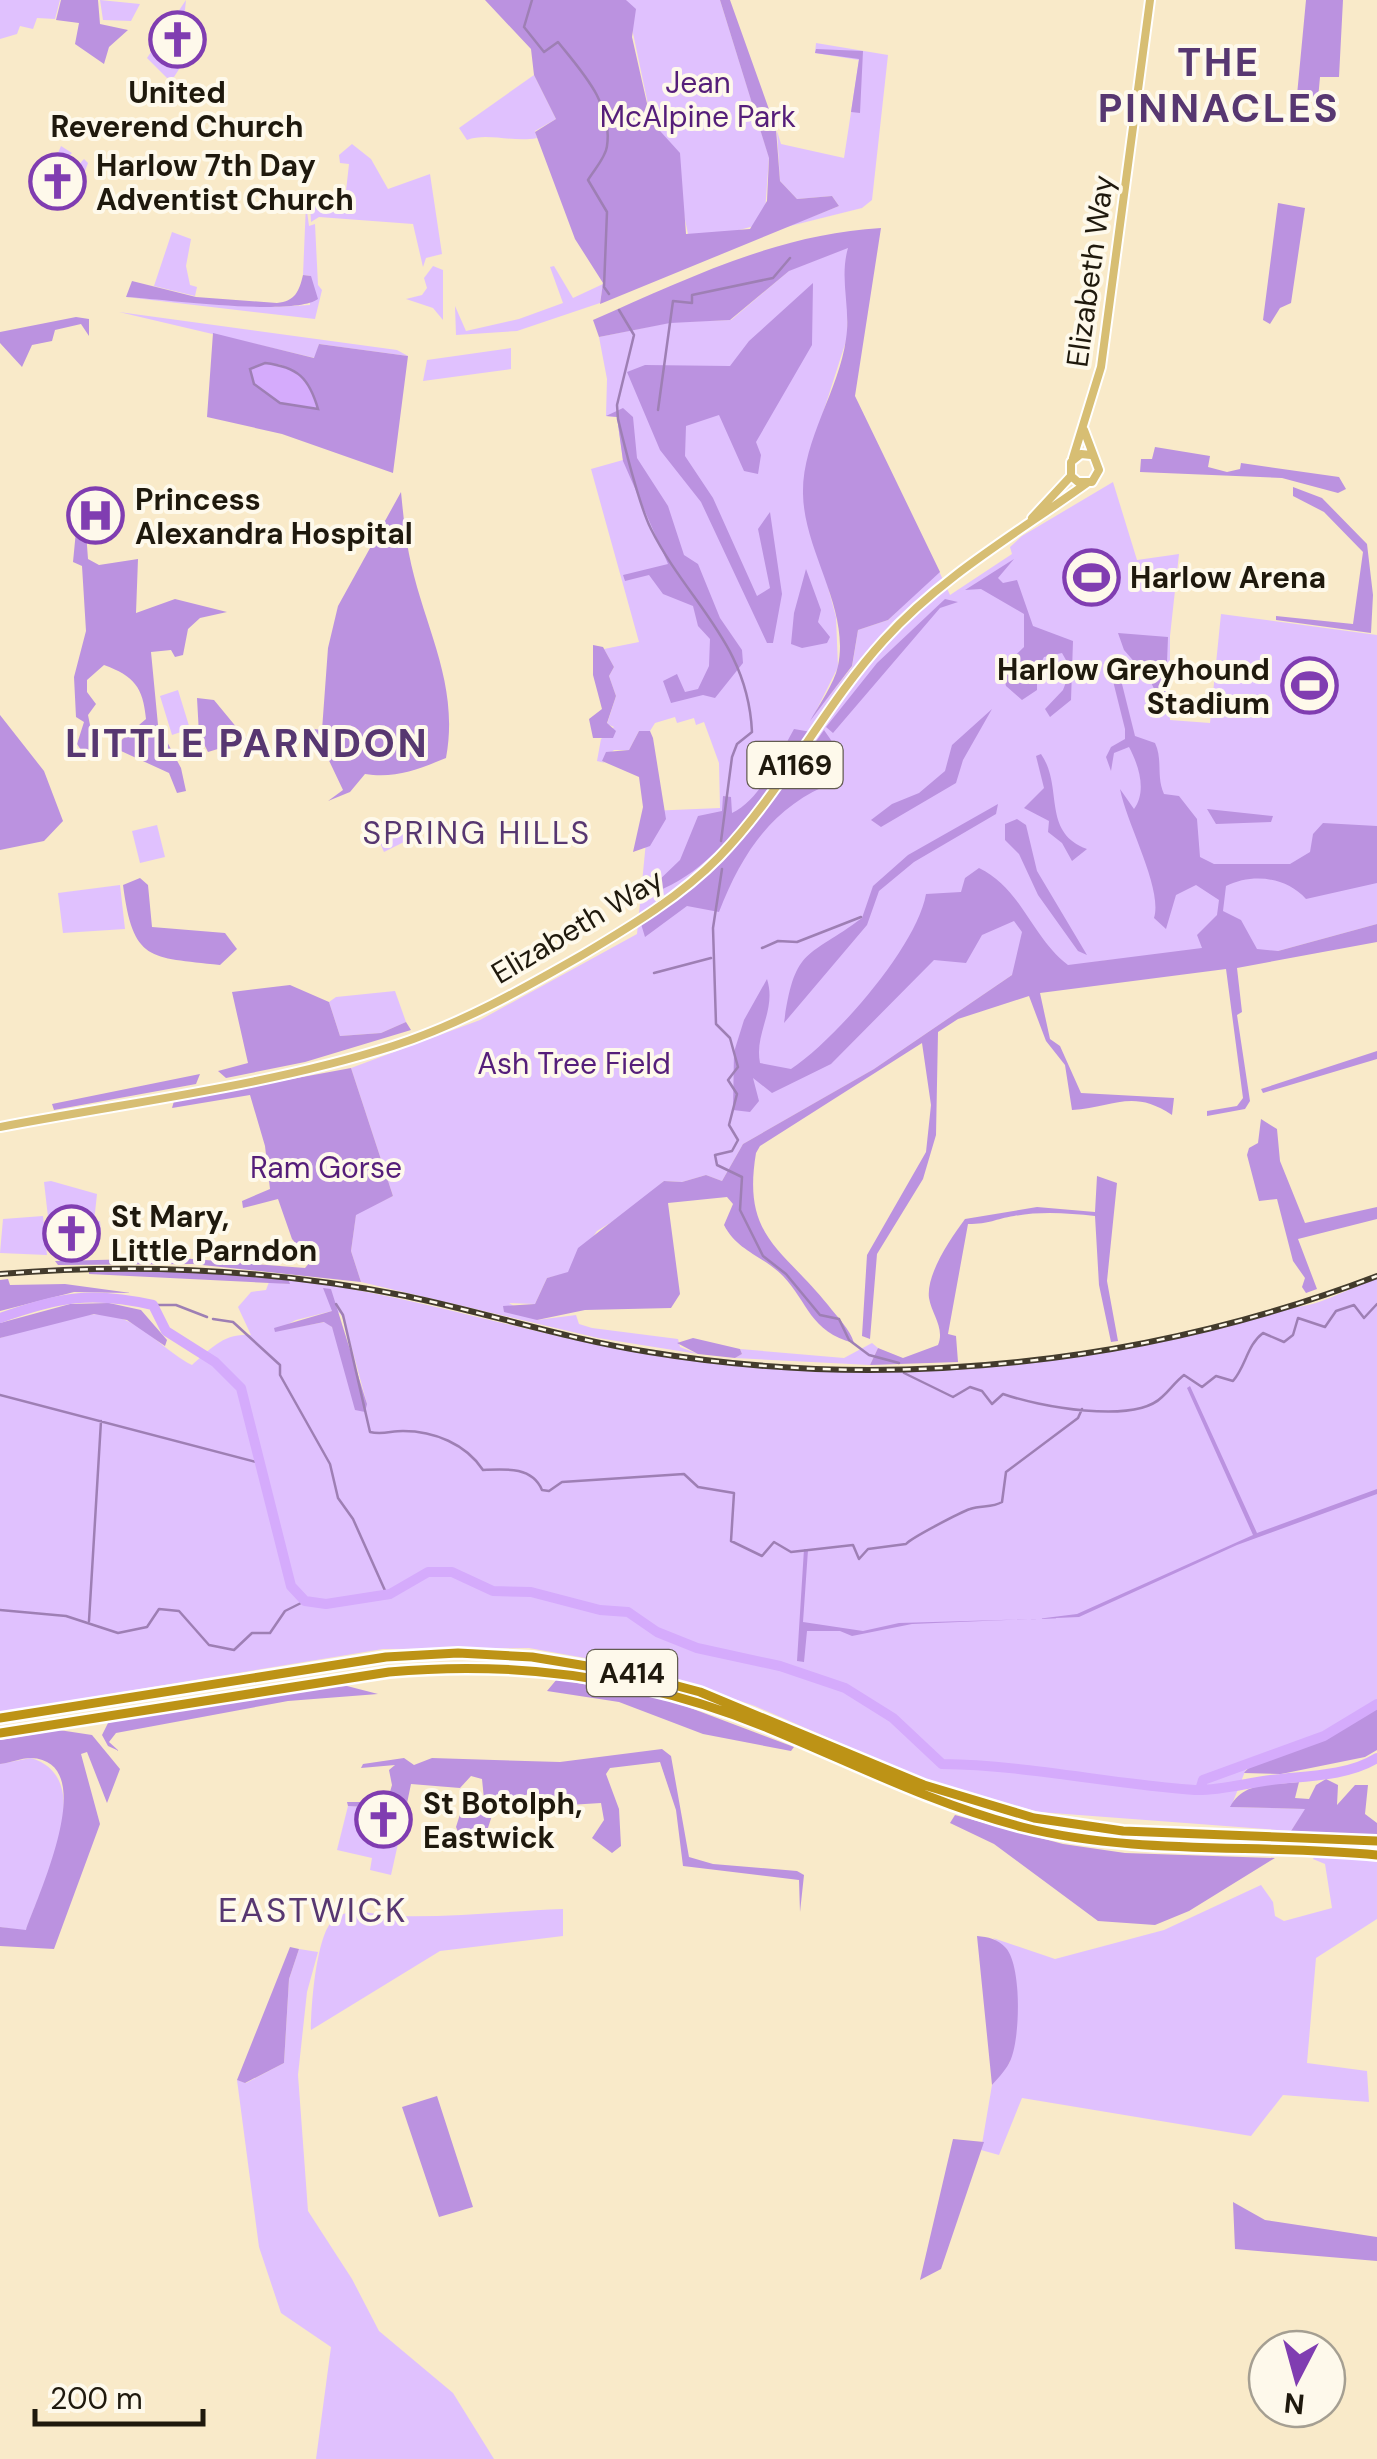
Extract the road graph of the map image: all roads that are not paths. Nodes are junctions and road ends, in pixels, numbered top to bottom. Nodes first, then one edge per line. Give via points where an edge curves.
1 (1150, 0) edge
2 (1084, 428) junction
3 (1090, 454) junction
4 (1074, 458) junction
5 (1071, 476) junction
6 (1088, 483) junction
7 (1032, 518) junction
8 (0, 1127) edge
9 (0, 1718) edge
10 (0, 1733) edge
11 (1377, 1841) edge
12 (1377, 1855) edge

1 - 2 main road, Elizabeth Way via 1101,367
2 - 3 main road, Elizabeth Way
2 - 4 main road, Elizabeth Way
3 - 4 main road
3 - 6 main road via 1100,470
4 - 5 main road
5 - 6 main road
5 - 7 main road, Elizabeth Way / A1169
6 - 7 main road, Elizabeth Way / A1169
7 - 8 main road, Elizabeth Way / A1169 via 896,627 862,665 779,788 719,857 615,936 477,1012 393,1046
9 - 11 highway, A414 via 386,1657 532,1656 700,1692 924,1785 1034,1818 1137,1832
10 - 12 highway, A414 via 367,1674 539,1670 696,1702 953,1807 1029,1828 1150,1846

